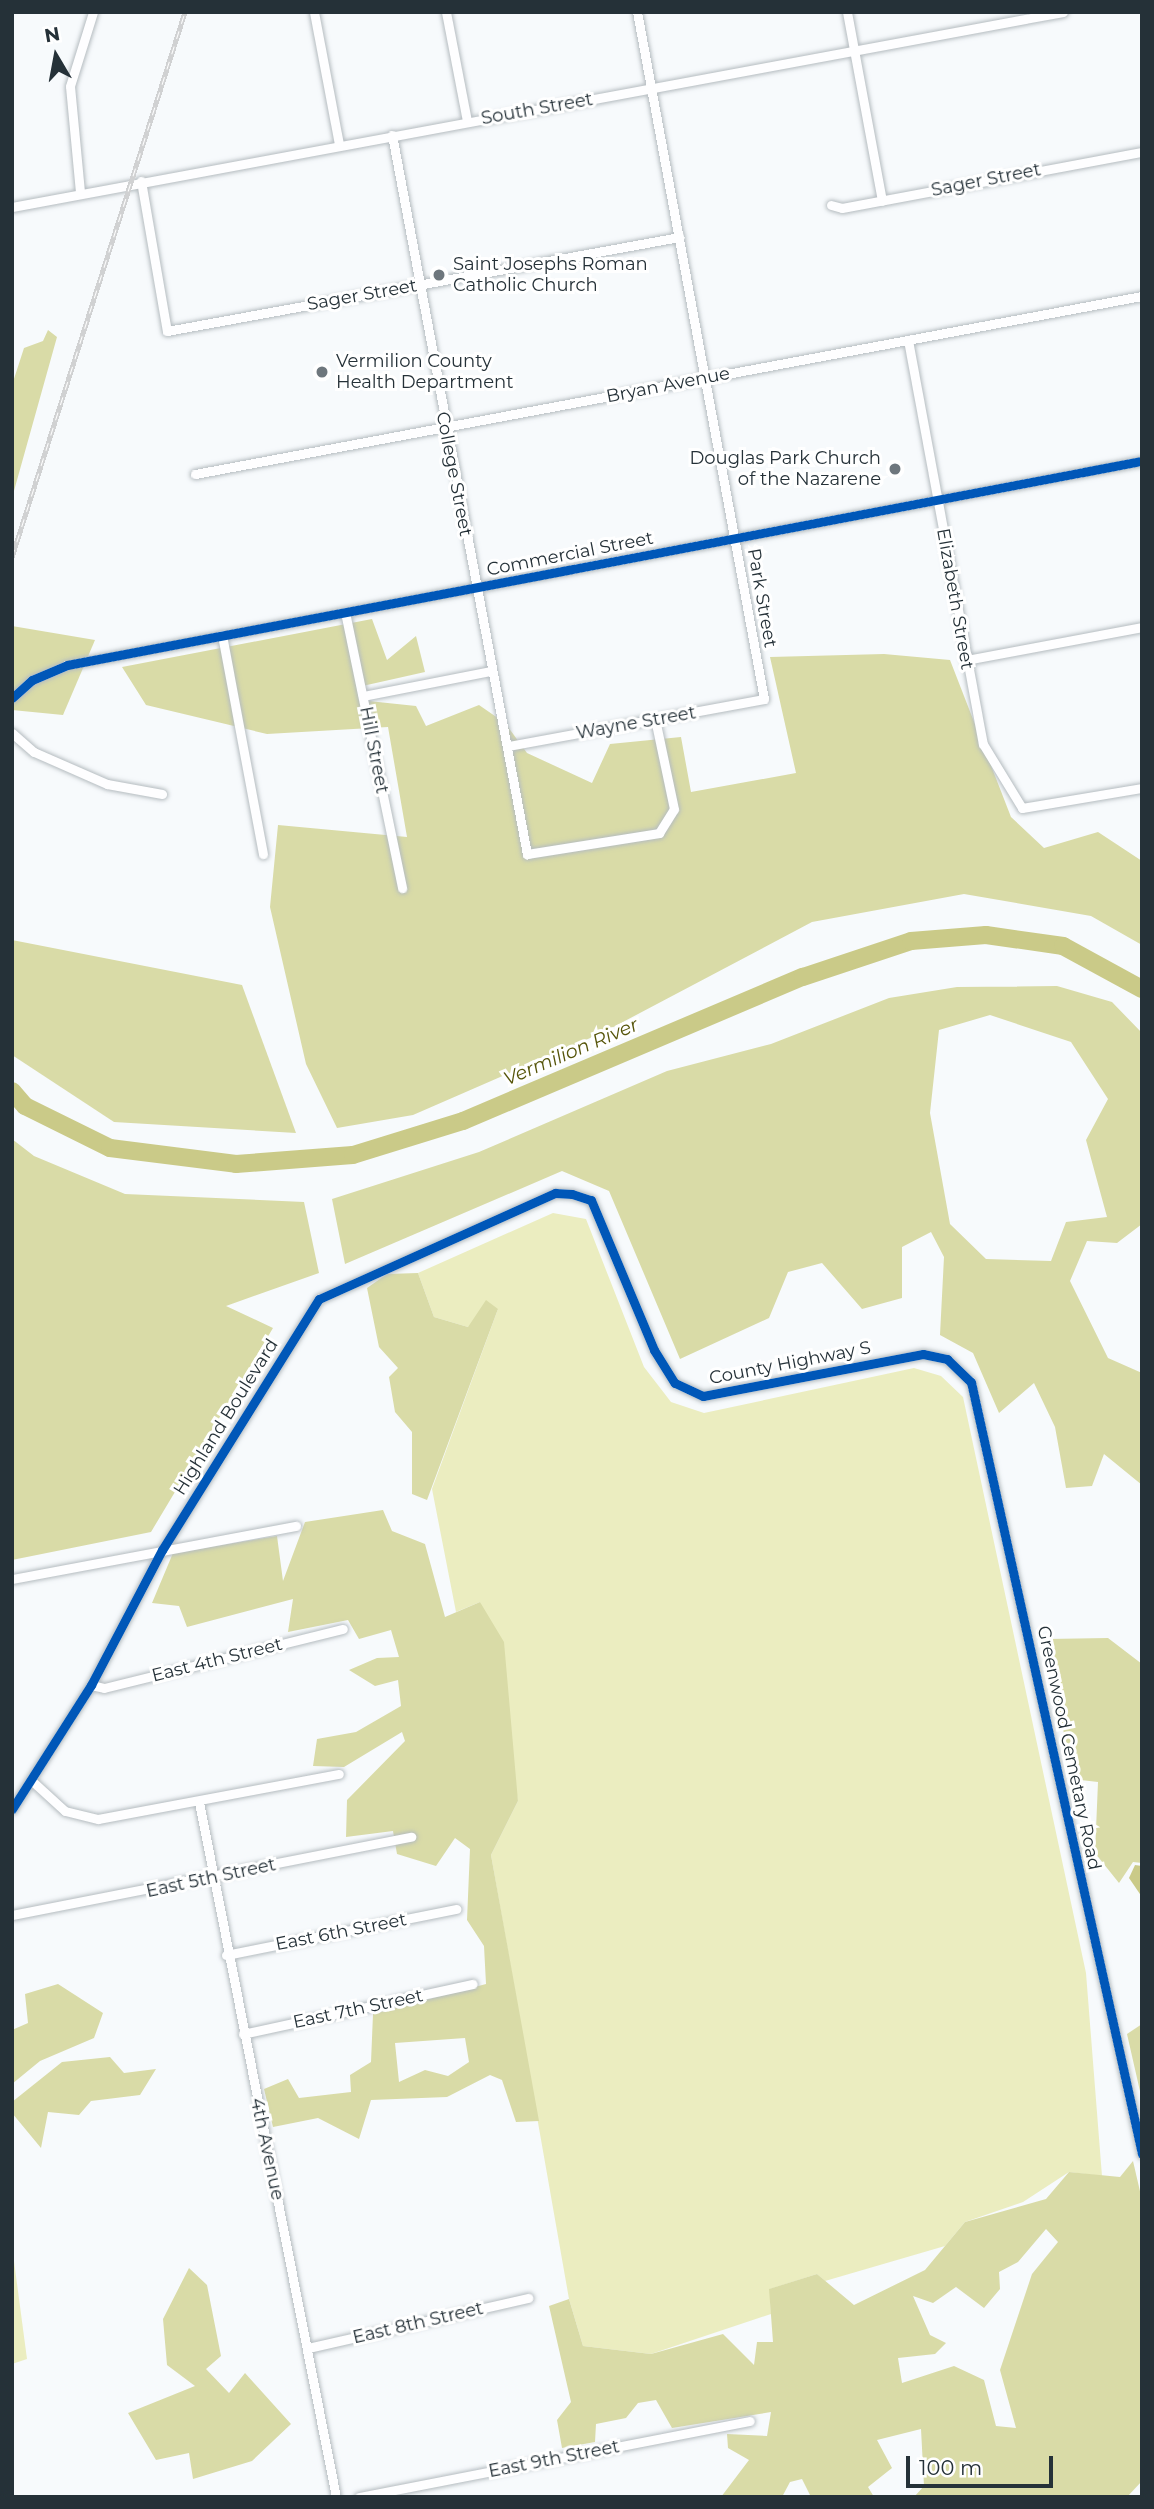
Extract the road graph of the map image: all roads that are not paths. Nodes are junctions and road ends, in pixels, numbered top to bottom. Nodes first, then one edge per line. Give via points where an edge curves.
1 (93, 12) edge
2 (314, 12) edge
3 (446, 12) edge
4 (637, 12) edge
5 (847, 12) edge
6 (995, 12) edge
7 (1063, 12) edge
8 (998, 24) junction
9 (855, 51) junction
10 (652, 88) junction
11 (467, 121) junction
12 (392, 135) junction
13 (339, 144) junction
14 (1142, 152) edge
15 (141, 181) junction
16 (80, 192) junction
17 (882, 201) junction
18 (831, 205) dead end
19 (12, 207) edge
20 (679, 237) junction
21 (419, 285) junction
22 (1142, 296) edge
23 (908, 340) junction
24 (706, 378) junction
25 (445, 427) junction
26 (1142, 461) edge
27 (195, 474) dead end
28 (937, 500) junction
29 (736, 539) junction
30 (475, 587) junction
31 (345, 612) junction
32 (1142, 627) edge
33 (222, 635) junction
34 (966, 660) junction
35 (491, 671) junction
36 (363, 696) junction
37 (12, 698) edge
38 (764, 699) joint
39 (655, 719) junction
40 (12, 733) edge
41 (508, 746) junction
42 (1142, 788) edge
43 (162, 794) dead end
44 (263, 855) dead end
45 (402, 888) dead end
46 (592, 1200) joint
47 (947, 1359) joint
48 (296, 1526) dead end
49 (162, 1550) junction
50 (12, 1579) edge
51 (343, 1629) dead end
52 (90, 1685) junction
53 (339, 1774) dead end
54 (31, 1780) junction
55 (199, 1802) junction
56 (12, 1809) edge
57 (411, 1838) dead end
58 (210, 1878) junction
59 (456, 1909) dead end
60 (12, 1915) edge
61 (226, 1955) junction
62 (473, 1984) dead end
63 (243, 2034) junction
64 (1142, 2154) edge
65 (528, 2298) dead end
66 (308, 2348) junction
67 (750, 2421) dead end
68 (336, 2497) edge
69 (359, 2497) edge

1 - 16 street via 69,86
2 - 13 street
3 - 11 street
4 - 10 street, Park Street
5 - 9 street
6 - 8 street
7 - 8 street, South Street
8 - 9 street, South Street
9 - 10 street, South Street
9 - 17 street
10 - 11 street, South Street
10 - 20 street, Park Street
11 - 12 street, South Street
12 - 13 street, South Street
12 - 21 street, College Street
13 - 15 street, South Street
14 - 17 street, Sager Street
15 - 16 street, South Street
15 - 21 street, Sager Street via 167,331
16 - 19 street, South Street
17 - 18 street, Sager Street
20 - 21 street, Sager Street
20 - 24 street, Park Street
21 - 25 street, College Street
22 - 23 street, Bryan Avenue
23 - 24 street, Bryan Avenue
23 - 28 street, Elizabeth Street
24 - 25 street, Bryan Avenue
24 - 29 street, Park Street
25 - 27 street, Bryan Avenue
25 - 30 street, College Street
26 - 28 street, Commercial Street
28 - 29 street, Commercial Street
28 - 34 street, Elizabeth Street
29 - 30 street, Commercial Street
29 - 38 street, Park Street
30 - 31 street, Commercial Street
30 - 35 street, College Street
31 - 33 street, Commercial Street
31 - 36 street, Hill Street
32 - 34 street
33 - 37 street, Commercial Street via 67,665 32,680
33 - 44 street
34 - 42 street, Elizabeth Street via 983,744 1023,808
35 - 36 street
35 - 41 street, College Street
36 - 45 street, Hill Street
38 - 39 street, Wayne Street
39 - 41 street, Wayne Street
39 - 41 street, College Street via 674,809 659,833 527,854
40 - 43 street via 34,752 107,784
46 - 47 street, County Highway S via 654,1350 675,1383 703,1396 923,1354
46 - 49 street, Highland Boulevard via 555,1193 319,1299
47 - 64 street, Greenwood Cemetary Road via 971,1382 983,1416
48 - 49 street
49 - 50 street
49 - 52 street, Highland Boulevard
51 - 52 street, East 4th Street via 104,1688
52 - 54 street, Highland Boulevard
53 - 55 street
54 - 55 street via 65,1811 85,1818
54 - 56 street, Highland Boulevard
55 - 58 street, 4th Avenue
57 - 58 street, East 5th Street
58 - 60 street, East 5th Street
58 - 61 street, 4th Avenue
59 - 61 street, East 6th Street
61 - 63 street, 4th Avenue
62 - 63 street, East 7th Street
63 - 66 street, 4th Avenue
65 - 66 street, East 8th Street
66 - 68 street, 4th Avenue
67 - 69 street, East 9th Street

